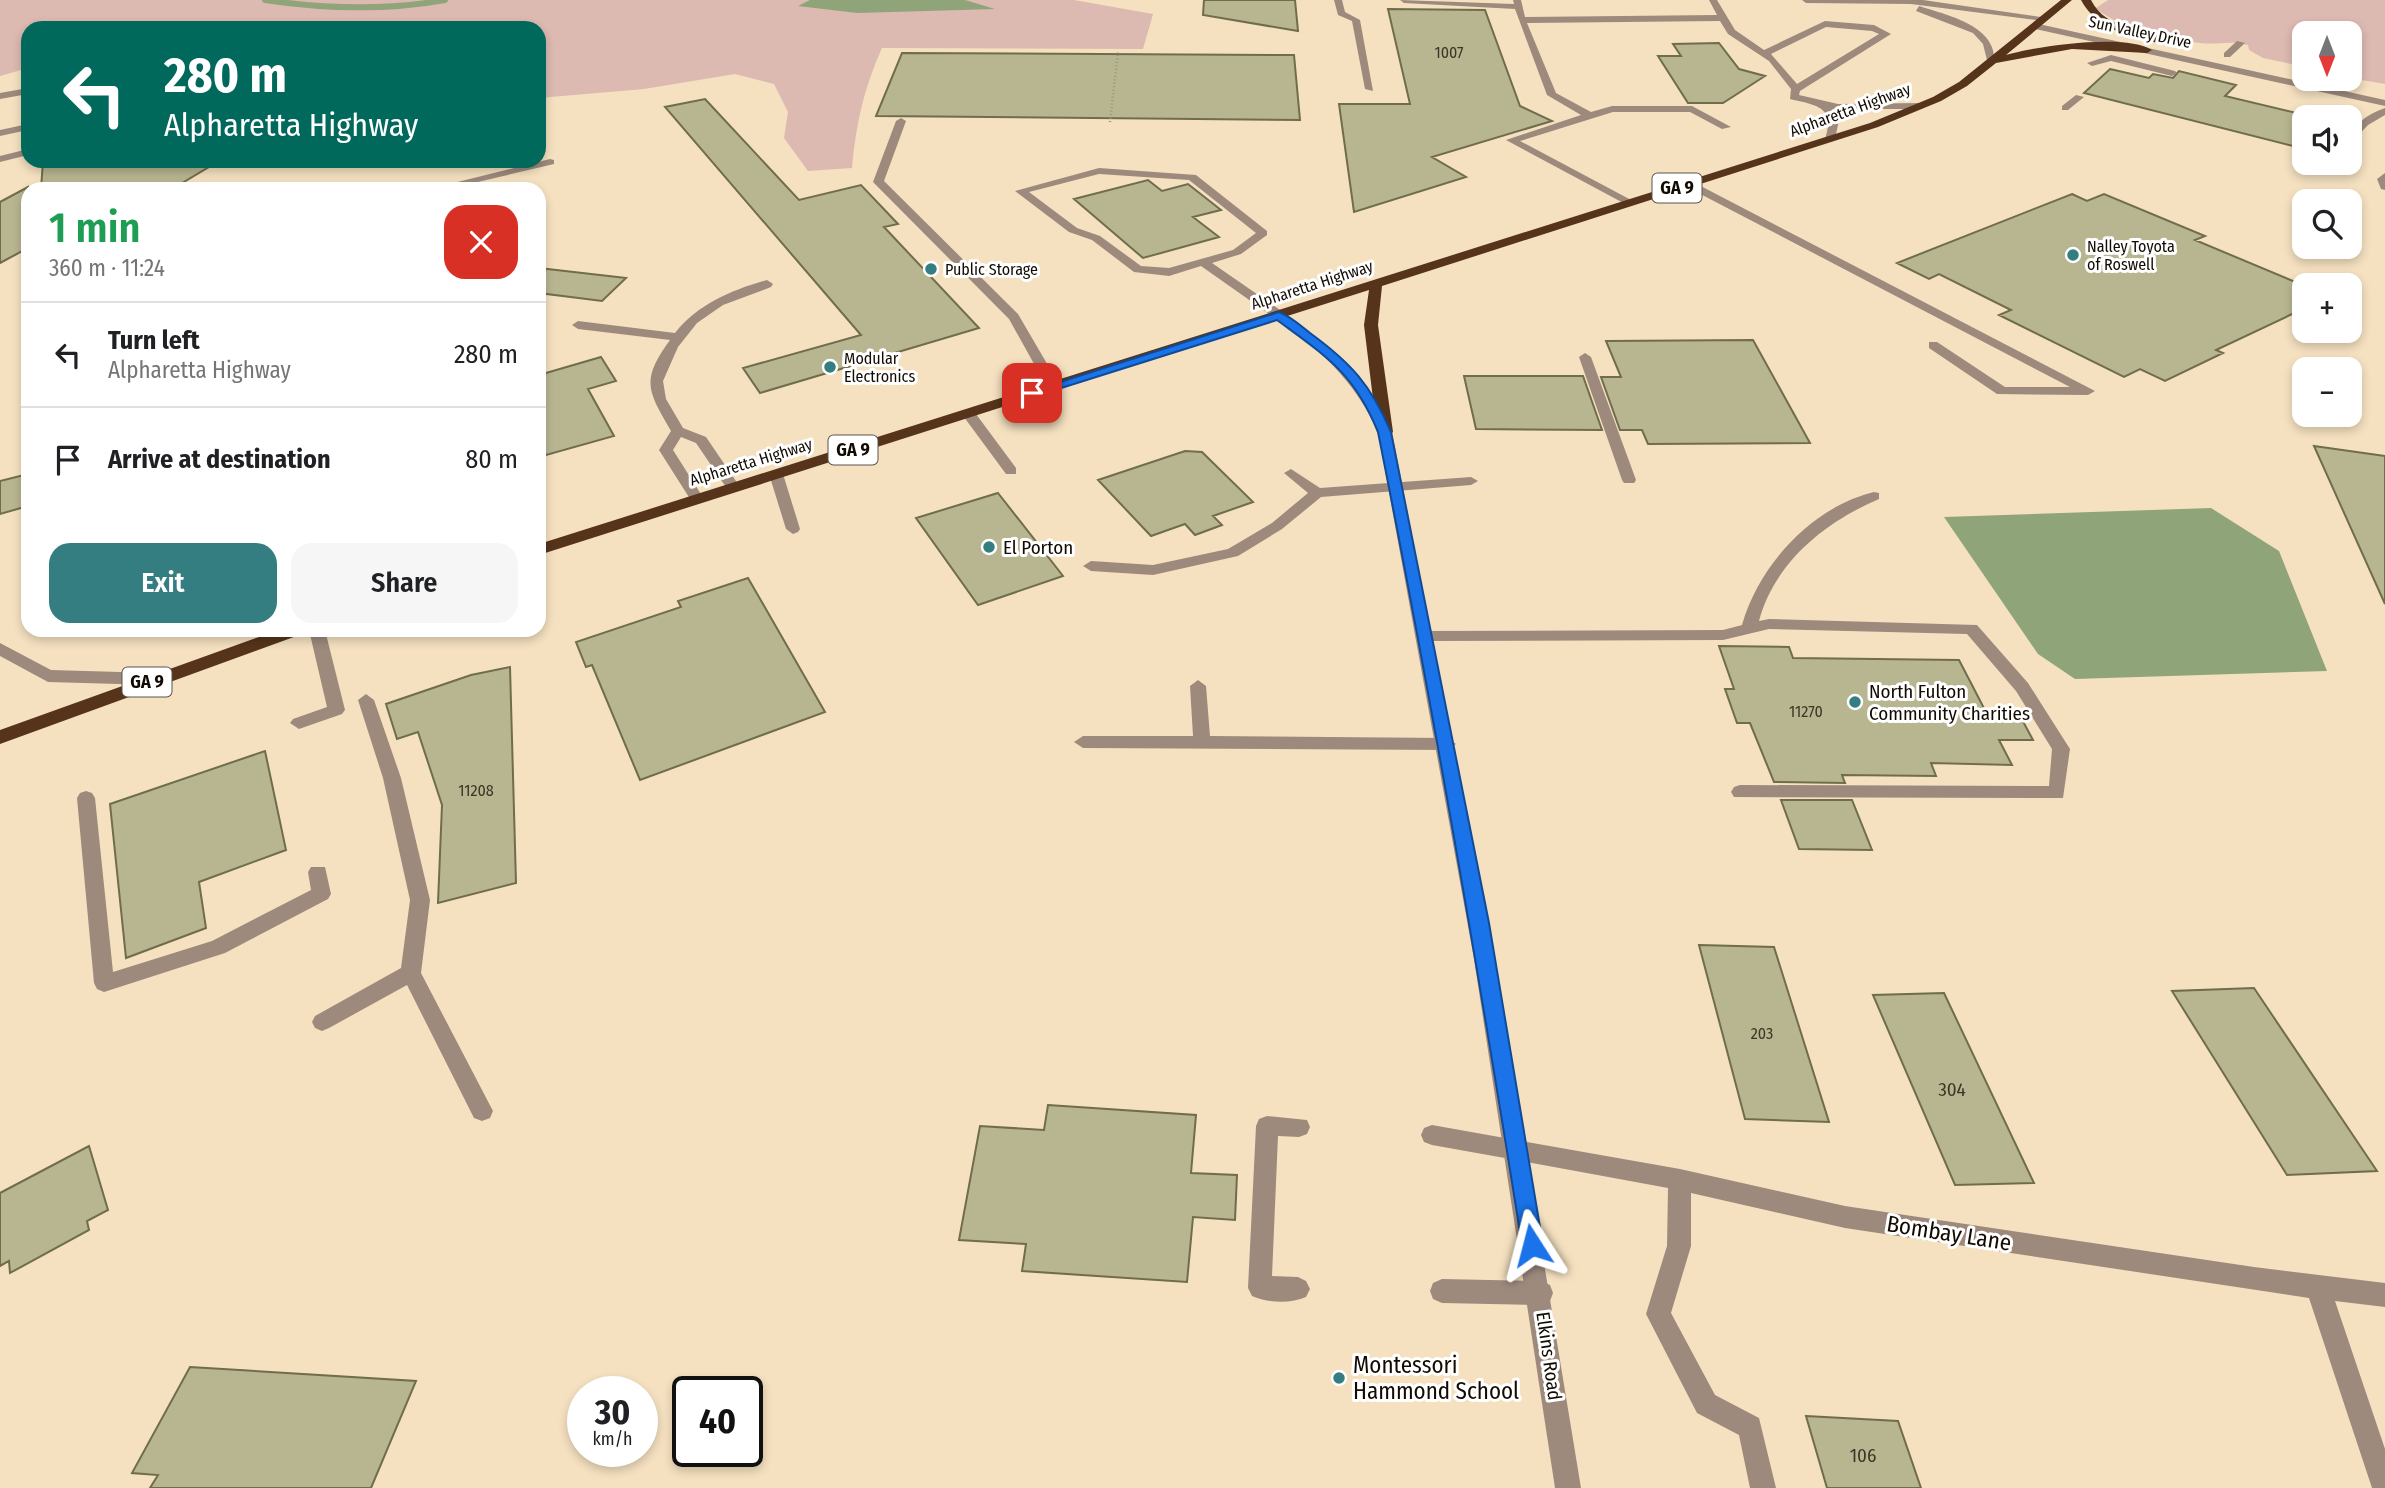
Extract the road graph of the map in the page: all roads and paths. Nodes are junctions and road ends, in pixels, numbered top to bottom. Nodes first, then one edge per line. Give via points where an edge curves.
1 (1338, 0) edge
2 (1404, 0) edge
3 (1713, 0) edge
4 (1806, 0) edge
5 (2067, 0) edge
6 (2086, 0) edge
7 (1886, 1) edge
8 (1938, 2) edge
9 (1518, 4) edge
10 (1916, 8) junction
11 (1722, 18) junction
12 (2043, 18) junction
13 (1521, 20) junction
14 (2034, 26) junction
15 (2166, 43) junction
16 (2240, 43) dead end
17 (2178, 45) dead end
18 (2147, 50) junction
19 (1118, 52) dead end
20 (2215, 53) dead end
21 (1763, 54) junction
22 (2227, 55) junction
23 (2239, 58) dead end
24 (1991, 62) junction
25 (2092, 63) dead end
26 (2137, 64) junction
27 (2172, 73) dead end
28 (2362, 86) edge
29 (1370, 89) dead end
30 (1796, 89) junction
31 (21, 92) edge
32 (2385, 92) edge
33 (0, 96) edge
34 (2079, 97) dead end
35 (2385, 103) edge
36 (1822, 105) junction
37 (1920, 106) junction
38 (2065, 108) dead end
39 (2385, 111) edge
40 (1590, 116) junction
41 (901, 121) dead end
42 (1110, 122) dead end
43 (2362, 126) edge
44 (1726, 127) dead end
45 (21, 128) edge
46 (0, 133) edge
47 (1830, 139) junction
48 (21, 154) edge
49 (0, 159) edge
50 (550, 162) dead end
51 (546, 163) edge
52 (524, 168) edge
53 (2385, 176) edge
54 (464, 182) edge
55 (1689, 184) junction
56 (2385, 187) edge
57 (1629, 203) junction
58 (1203, 262) junction
59 (767, 284) dead end
60 (1376, 284) junction
61 (1279, 315) junction
62 (578, 325) dead end
63 (678, 337) junction
64 (1933, 345) dead end
65 (1585, 357) dead end
66 (1053, 386) junction
67 (968, 413) junction
68 (678, 431) junction
69 (1385, 432) junction
70 (1011, 471) dead end
71 (1292, 472) dead end
72 (776, 474) junction
73 (1629, 480) dead end
74 (1471, 481) dead end
75 (1395, 485) junction
76 (733, 487) junction
77 (1317, 493) junction
78 (1874, 496) dead end
79 (697, 499) junction
80 (793, 529) dead end
81 (546, 548) edge
82 (1091, 566) dead end
83 (1749, 629) junction
84 (1426, 636) junction
85 (276, 637) edge
86 (319, 637) edge
87 (0, 649) edge
88 (155, 679) junction
89 (1198, 686) dead end
90 (366, 700) dead end
91 (299, 723) dead end
92 (0, 737) edge
93 (1083, 742) dead end
94 (1202, 743) junction
95 (1447, 744) junction
96 (1740, 792) dead end
97 (86, 798) dead end
98 (318, 872) dead end
99 (411, 973) junction
100 (322, 1022) dead end
101 (482, 1111) dead end
102 (1299, 1128) dead end
103 (1432, 1135) dead end
104 (1517, 1150) junction
105 (1680, 1180) junction
106 (2318, 1287) junction
107 (1298, 1289) dead end
108 (1442, 1291) dead end
109 (1541, 1293) junction
110 (2385, 1295) edge
111 (1568, 1488) edge
112 (1763, 1488) edge
113 (2385, 1488) edge

1 - 29 street via 1341,13 1356,20
2 - 9 street
3 - 11 street
4 - 7 street, Sun Valley Drive
5 - 12 highway, Alpharetta Highway / GA 9
6 - 15 highway via 2105,22
7 - 8 street, Sun Valley Drive
7 - 10 street, Sun Valley Drive
8 - 12 street, Sun Valley Drive
9 - 13 street
10 - 14 street, Sun Valley Drive
10 - 24 street via 1976,31 1987,43
11 - 13 street
11 - 21 street via 1731,32
12 - 14 highway, Alpharetta Highway / GA 9
12 - 15 street, Sun Valley Drive
13 - 40 street via 1552,95
14 - 18 street, Sun Valley Drive
14 - 24 highway, Alpharetta Highway / GA 9
15 - 17 street, Sun Valley Drive
16 - 22 street
18 - 24 highway via 2105,44 2060,45
18 - 26 street
18 - 35 street, Sun Valley Drive
19 - 42 path
20 - 22 street, Sun Valley Drive
21 - 30 street via 1784,71
21 - 30 street via 1825,24 1886,34
22 - 23 street, Sun Valley Drive
24 - 37 highway, Alpharetta Highway / GA 9 via 1956,89
25 - 26 street via 2111,58
26 - 27 street
28 - 32 street
30 - 36 street via 1793,97
31 - 33 street
34 - 38 street
36 - 37 street
36 - 47 street via 1835,116
37 - 47 highway, Alpharetta Highway / GA 9
39 - 43 street
40 - 44 street via 1612,109 1692,109
40 - 57 street via 1511,140
41 - 66 street via 878,182 1014,317
45 - 46 street
47 - 55 highway, Alpharetta Highway / GA 9
48 - 49 street
50 - 51 street
52 - 54 street
53 - 56 street
55 - 57 highway, Alpharetta Highway / GA 9
55 - 64 street via 2088,391 2002,391
57 - 60 highway, Alpharetta Highway / GA 9
58 - 58 street via 1237,252 1263,233 1192,177 1099,171 1020,191 1138,269 1169,272
58 - 61 street, Elkins Road
59 - 63 street via 714,303
60 - 61 highway, Alpharetta Highway / GA 9
60 - 69 highway via 1371,325
61 - 66 highway, Alpharetta Highway / GA 9
61 - 69 street, Elkins Road via 1357,379
62 - 63 street
63 - 68 street via 657,376 656,388
65 - 73 street
66 - 67 highway, Alpharetta Highway / GA 9
67 - 70 street
67 - 72 highway, Alpharetta Highway / GA 9
68 - 76 street via 701,440
68 - 79 street via 666,450
69 - 75 street, Elkins Road
71 - 77 street
72 - 76 highway, Alpharetta Highway / GA 9
72 - 80 street
74 - 75 street
75 - 77 street
75 - 84 street, Elkins Road
76 - 79 highway, Alpharetta Highway / GA 9
77 - 82 street via 1277,526 1233,553 1153,570
78 - 83 street via 1851,504 1798,542 1762,589
79 - 81 highway, Alpharetta Highway / GA 9
83 - 84 street via 1723,635
83 - 96 street via 1769,624 1971,629 2022,688 2061,749 2057,793
84 - 95 street, Elkins Road
85 - 88 highway, GA 9
86 - 91 street via 336,710
87 - 88 street via 48,676
88 - 92 highway, GA 9
89 - 94 street
90 - 99 street via 392,778 420,900
93 - 94 street
94 - 95 street
95 - 104 street, Elkins Road
97 - 98 street via 104,983 218,947 321,894
99 - 100 street
99 - 101 street
102 - 107 street via 1267,1126 1260,1287
103 - 104 street, Bombay Lane
104 - 105 street, Bombay Lane
104 - 109 street, Elkins Road
105 - 106 street, Bombay Lane via 1845,1217
105 - 112 street via 1679,1246 1658,1314 1706,1404 1749,1427
106 - 110 street, Bombay Lane
106 - 113 street
108 - 109 street
109 - 111 street, Elkins Road

